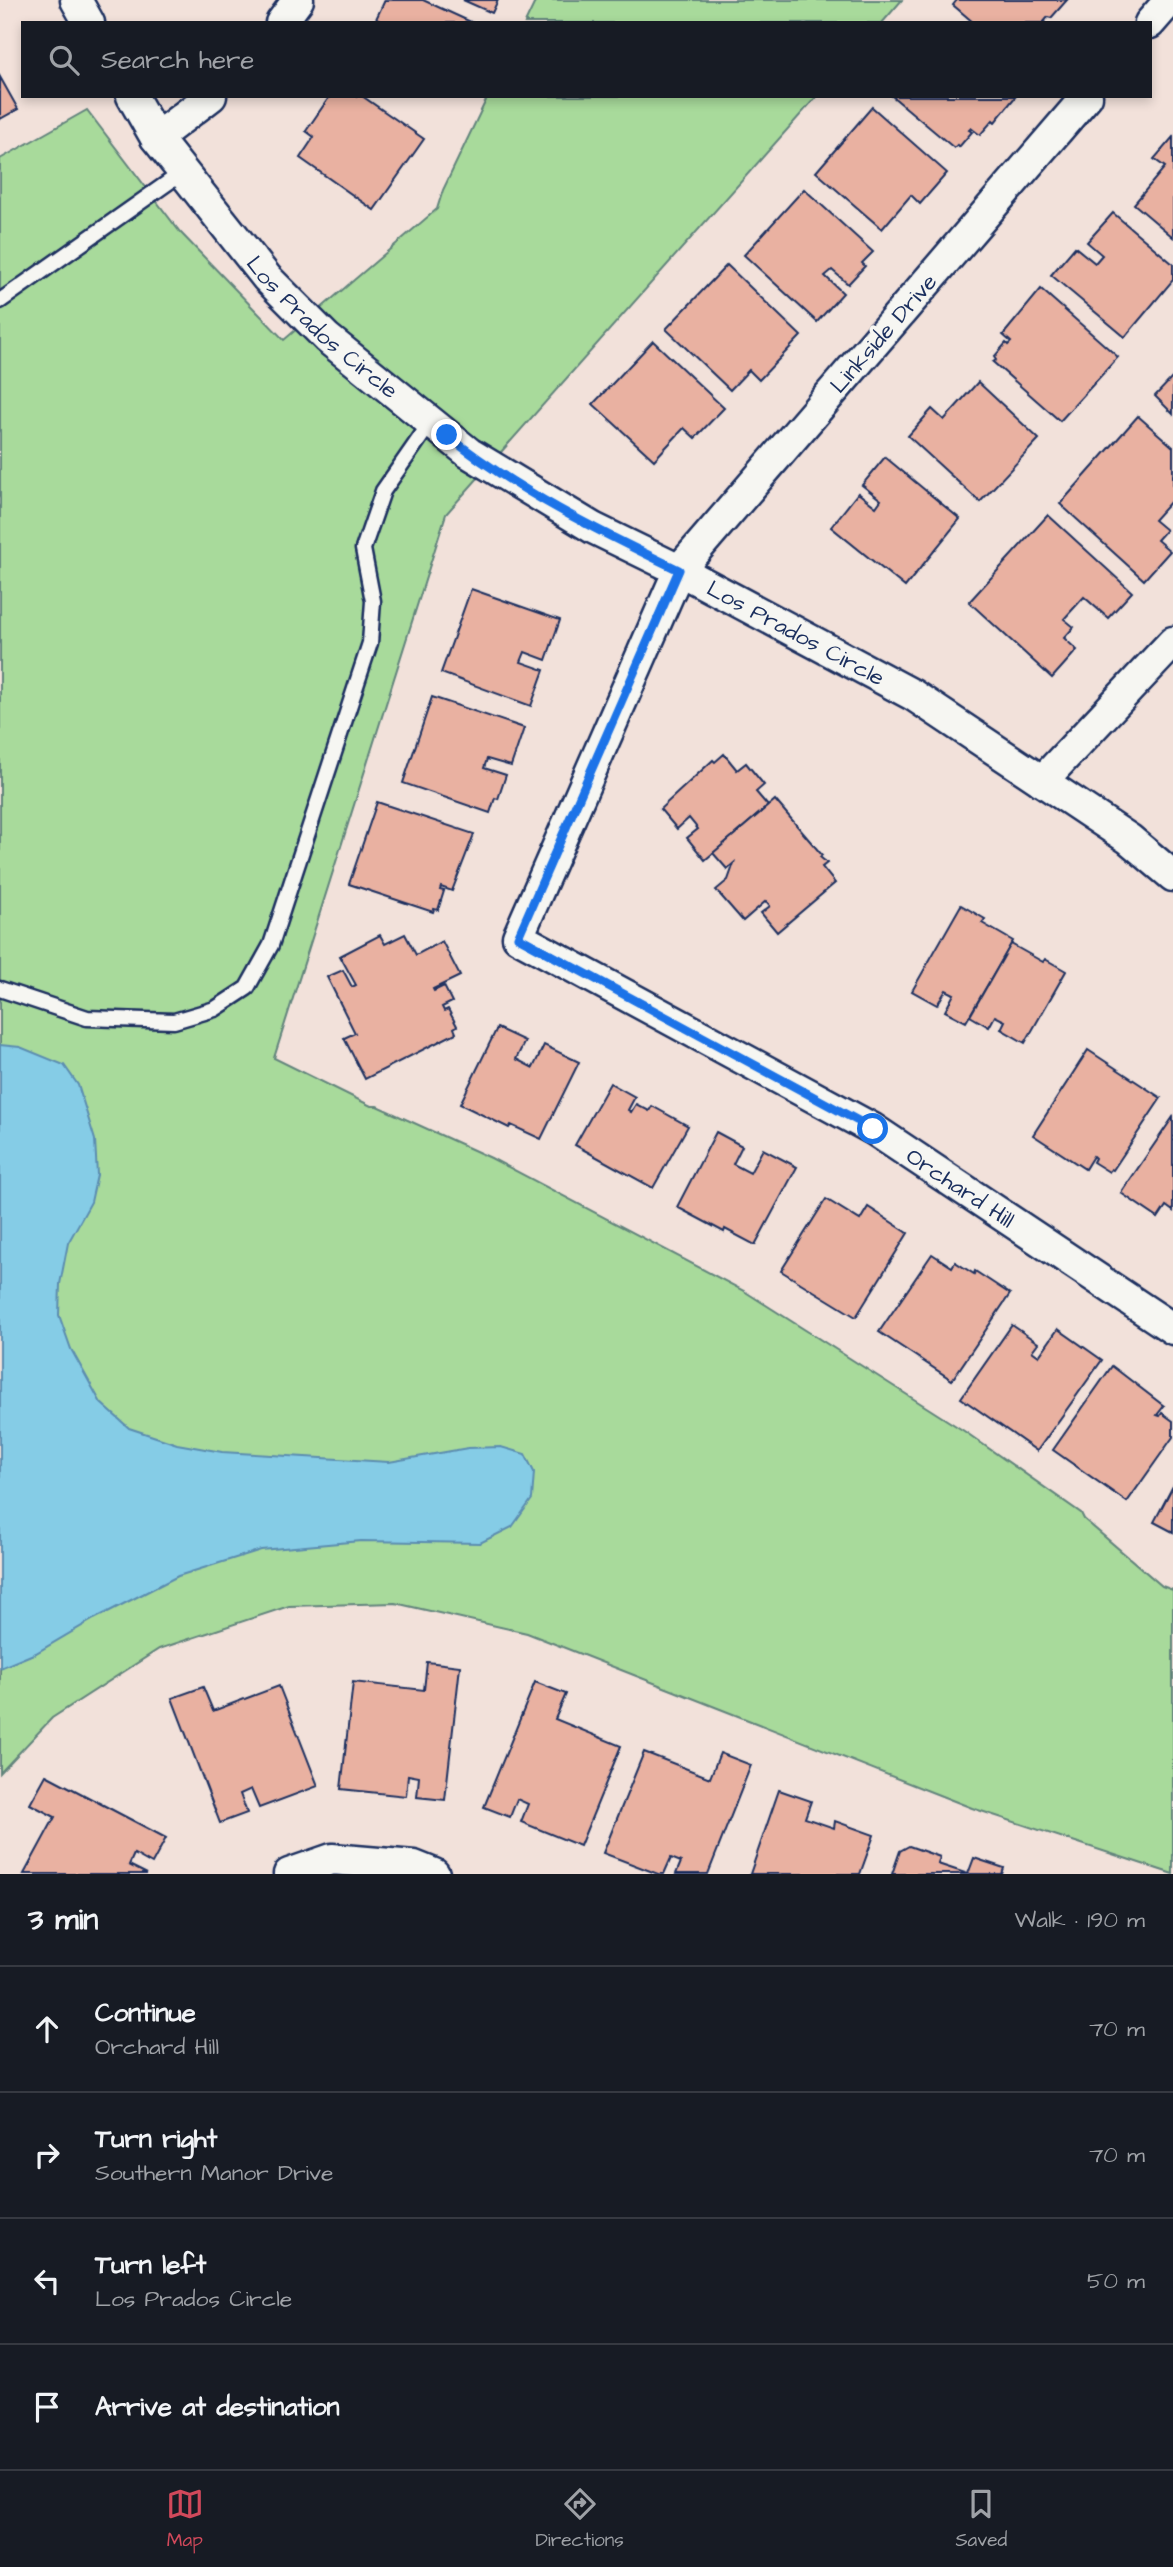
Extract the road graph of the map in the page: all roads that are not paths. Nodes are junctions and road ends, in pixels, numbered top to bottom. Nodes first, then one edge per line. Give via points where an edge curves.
1 (76, 0) edge
2 (298, 0) edge
3 (1170, 0) edge
4 (88, 21) edge
5 (282, 21) edge
6 (1152, 21) edge
7 (133, 98) edge
8 (208, 98) edge
9 (1085, 98) edge
10 (156, 138) junction
11 (183, 172) junction
12 (0, 301) edge
13 (431, 422) junction
14 (679, 570) junction
15 (1173, 642) edge
16 (1042, 781) junction
17 (1173, 876) edge
18 (518, 937) joint
19 (0, 989) edge
20 (1173, 1329) edge
21 (289, 1874) edge
22 (434, 1874) edge

1 - 4 street
2 - 5 street
3 - 6 street
7 - 10 street, Los Prados Circle
8 - 10 street
9 - 14 street, Linkside Drive
10 - 11 street, Los Prados Circle
11 - 12 lane
11 - 13 street, Los Prados Circle via 267,278 318,329
13 - 14 street, Los Prados Circle via 469,453 593,528
13 - 19 lane via 383,491 363,550 373,601 370,643 271,945 247,988 215,1009 174,1021 87,1018
14 - 16 street, Los Prados Circle via 913,695
14 - 18 street, Linkside Drive
15 - 16 street
16 - 17 street, Los Prados Circle via 1129,839
18 - 20 street, Orchard Hill via 873,1129
21 - 22 street via 332,1858 414,1866

